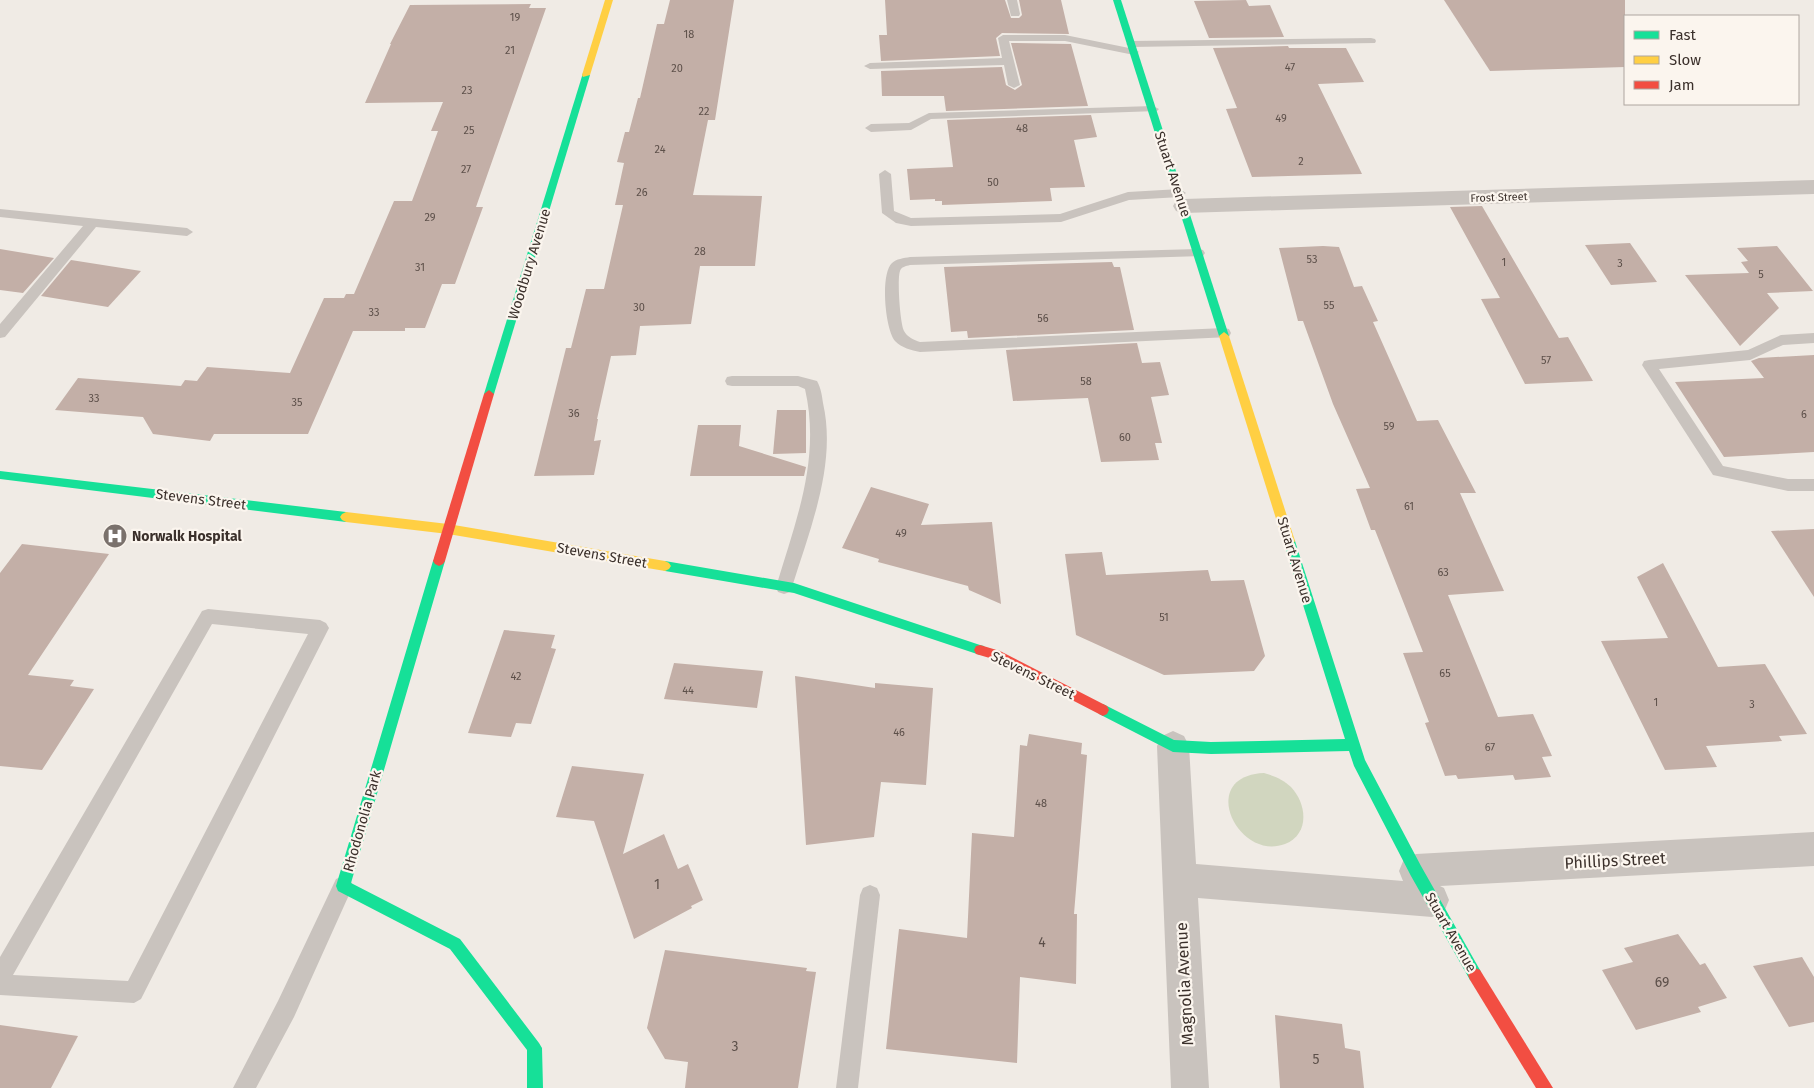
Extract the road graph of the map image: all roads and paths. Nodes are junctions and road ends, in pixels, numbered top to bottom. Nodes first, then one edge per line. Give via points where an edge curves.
1 (609, 0) edge
2 (1012, 0) edge
3 (1117, 0) edge
4 (1015, 14) dead end
5 (1370, 41) dead end
6 (1133, 48) junction
7 (1009, 62) junction
8 (870, 66) dead end
9 (1014, 85) dead end
10 (1153, 109) junction
11 (871, 128) dead end
12 (885, 174) dead end
13 (1814, 187) edge
14 (1182, 200) junction
15 (0, 214) edge
16 (92, 223) junction
17 (188, 232) dead end
18 (1198, 253) junction
19 (0, 333) edge
20 (1224, 333) junction
21 (1814, 338) edge
22 (732, 381) dead end
23 (0, 475) edge
24 (1814, 485) edge
25 (448, 529) junction
26 (784, 587) junction
27 (1354, 745) junction
28 (1173, 746) junction
29 (1814, 849) edge
30 (1416, 871) junction
31 (1179, 880) junction
32 (343, 886) junction
33 (870, 895) dead end
34 (1432, 900) junction
35 (0, 977) edge
36 (0, 984) edge
37 (244, 1088) edge
38 (535, 1088) edge
39 (847, 1088) edge
40 (1190, 1088) edge
41 (1545, 1088) edge

1 - 25 street, Woodbury Avenue
2 - 4 lane
3 - 6 street, Stuart Avenue
5 - 6 lane
6 - 7 lane via 1065,38 1003,38
6 - 10 street, Stuart Avenue
7 - 8 lane
7 - 9 lane
10 - 11 lane via 929,116 911,126
10 - 14 street, Stuart Avenue
12 - 14 lane via 888,213 911,222 1061,218 1128,196
13 - 14 street, Frost Street
14 - 18 street, Stuart Avenue
15 - 16 lane
16 - 17 lane
16 - 19 lane
18 - 20 street, Stuart Avenue
18 - 20 lane via 904,262 893,270 894,316 898,335 907,344 920,347
20 - 27 street, Stuart Avenue
21 - 24 lane via 1781,340 1750,355 1649,365 1718,471 1788,485
22 - 26 lane via 798,381 812,385 816,400 818,443 815,485
23 - 25 street, Stevens Street
25 - 26 street, Stevens Street
25 - 32 street, Rhodonolia Park
26 - 28 street, Stevens Street via 996,655
27 - 28 street, Stevens Street
27 - 30 street, Stuart Avenue via 1359,762
28 - 31 street
29 - 30 street, Phillips Street
30 - 34 street, Stuart Avenue
31 - 34 street
31 - 40 street, Magnolia Avenue
32 - 37 lane via 286,1009
32 - 38 street, Rhodonolia Park via 455,944 534,1048
33 - 39 lane
34 - 41 street, Stuart Avenue
35 - 36 lane via 208,616 320,628 134,992

